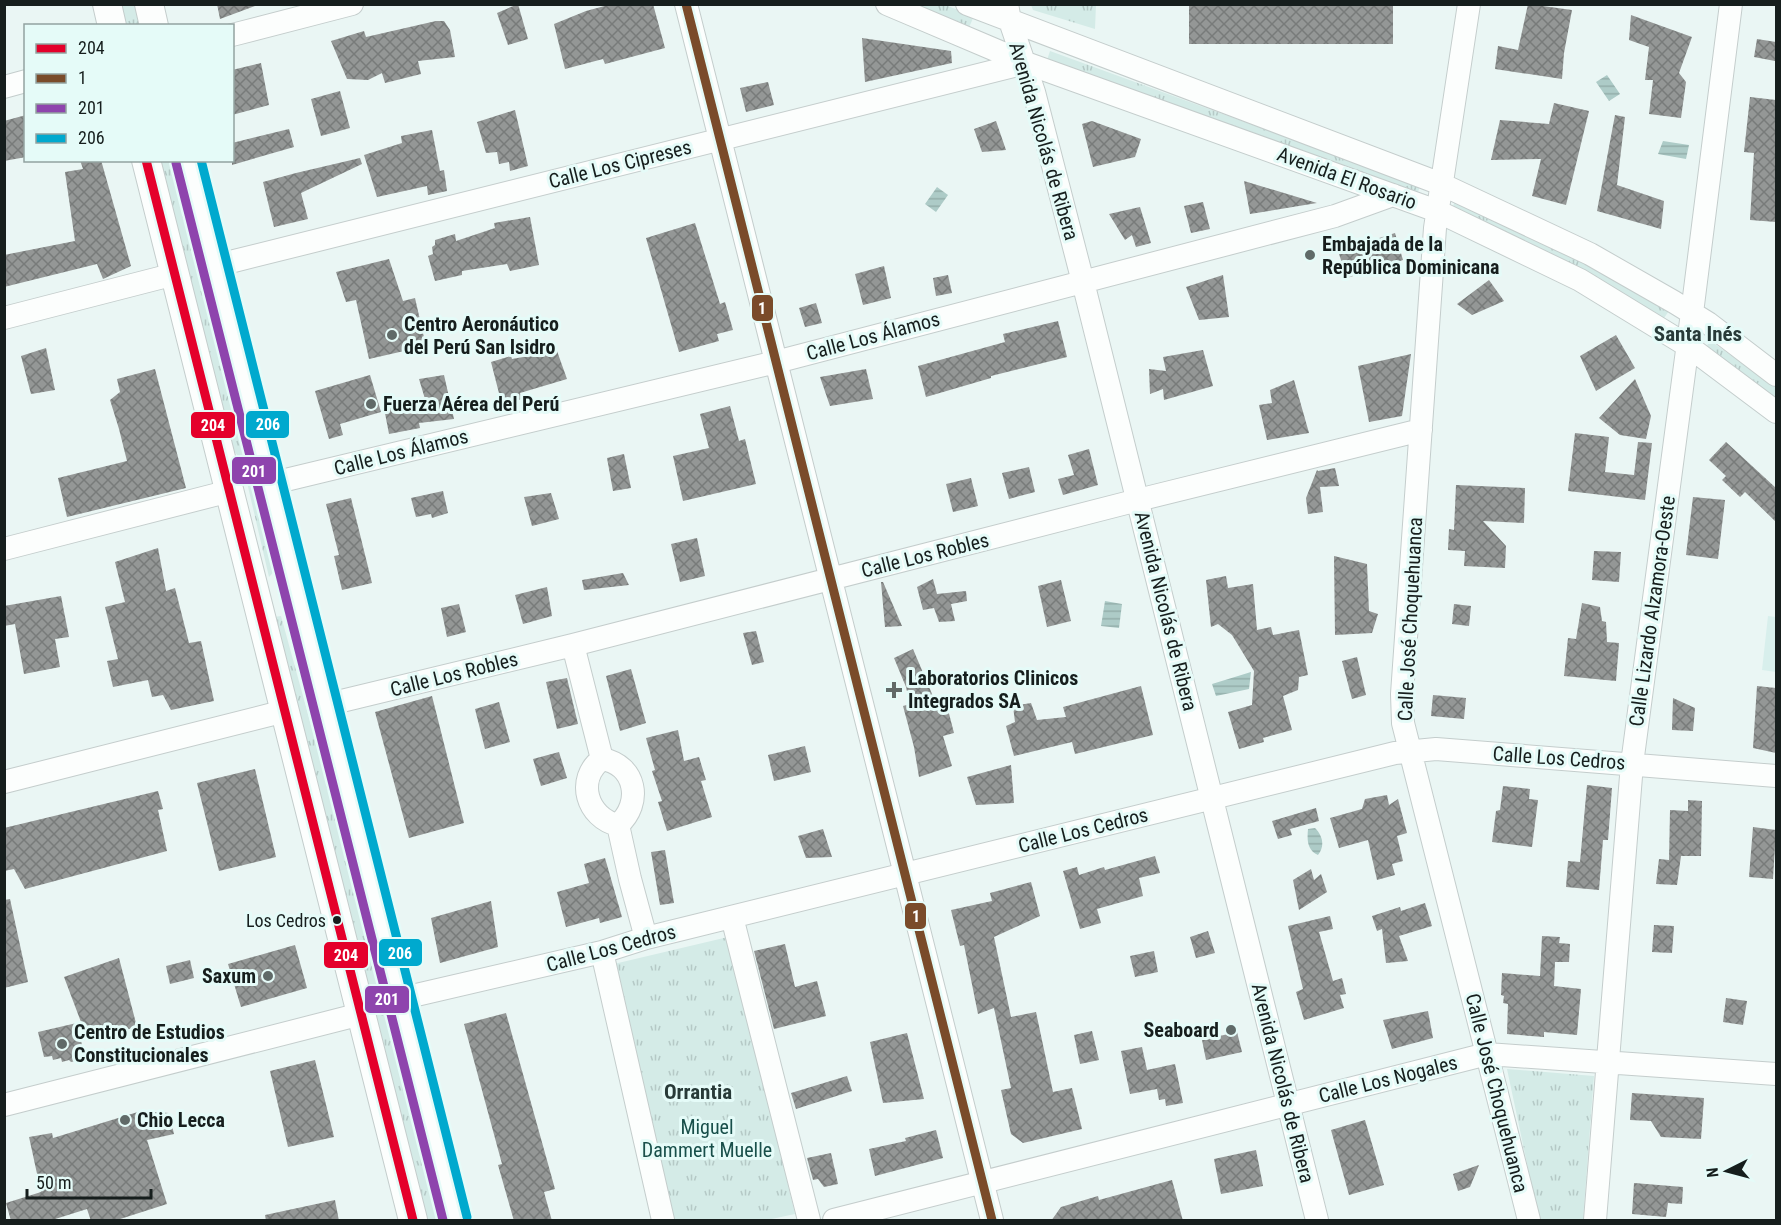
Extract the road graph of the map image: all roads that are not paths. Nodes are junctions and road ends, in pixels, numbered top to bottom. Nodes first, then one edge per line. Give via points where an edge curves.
1 (107, 4) edge
2 (149, 4) edge
3 (352, 4) edge
4 (686, 4) edge
5 (887, 4) edge
6 (967, 4) edge
7 (1469, 4) edge
8 (1731, 4) edge
9 (1008, 13) edge
10 (112, 24) edge
11 (154, 24) edge
12 (234, 34) edge
13 (1026, 63) junction
14 (24, 82) edge
15 (4, 87) edge
16 (720, 140) junction
17 (147, 162) edge
18 (188, 162) edge
19 (1352, 180) junction
20 (1441, 184) junction
21 (1393, 195) junction
22 (1437, 211) junction
23 (1335, 216) junction
24 (214, 266) junction
25 (175, 274) junction
26 (1083, 282) junction
27 (1692, 313) junction
28 (4, 318) edge
29 (1688, 346) junction
30 (776, 362) junction
31 (1776, 375) edge
32 (1776, 412) edge
33 (1421, 430) junction
34 (269, 484) junction
35 (230, 491) junction
36 (1138, 500) junction
37 (4, 549) edge
38 (830, 579) junction
39 (297, 593) junction
40 (258, 603) junction
41 (573, 645) junction
42 (325, 705) junction
43 (285, 711) junction
44 (1410, 752) junction
45 (602, 759) junction
46 (1632, 764) junction
47 (1776, 776) edge
48 (4, 782) edge
49 (1212, 798) junction
50 (618, 825) junction
51 (905, 874) junction
52 (732, 917) junction
53 (646, 938) junction
54 (602, 952) junction
55 (399, 999) junction
56 (361, 1014) junction
57 (1487, 1054) junction
58 (1608, 1063) junction
59 (1776, 1074) edge
60 (1288, 1104) junction
61 (4, 1105) edge
62 (983, 1184) junction
63 (413, 1221) edge
64 (455, 1221) edge
65 (663, 1221) edge
66 (809, 1221) edge
67 (834, 1221) edge
68 (992, 1221) edge
69 (1317, 1221) edge
70 (1529, 1221) edge
71 (1595, 1221) edge

1 - 10 main road
2 - 11 main road
3 - 12 street
4 - 16 street
5 - 13 street, Avenida El Rosario
6 - 9 street, Avenida El Rosario
7 - 20 street, Calle José Choquehuanca
8 - 27 street, Calle Lizardo Alzamora-Oeste
9 - 13 street, Avenida Nicolás de Ribera
9 - 20 street, Avenida El Rosario
13 - 16 street, Calle Los Cipreses
13 - 19 street, Avenida El Rosario
13 - 26 street, Avenida Nicolás de Ribera
14 - 15 street
16 - 24 street, Calle Los Cipreses
16 - 30 street
17 - 25 main road
18 - 24 main road
19 - 21 street, Avenida El Rosario
19 - 23 street via 1348,198
20 - 22 street, Calle José Choquehuanca
20 - 27 street, Avenida El Rosario via 1590,254
21 - 22 street, Avenida El Rosario
21 - 23 street, Calle Los Álamos
22 - 29 street, Avenida El Rosario via 1580,280
22 - 33 street, Calle José Choquehuanca
23 - 26 street, Calle Los Álamos
24 - 34 main road
25 - 28 street
25 - 35 main road
26 - 30 street, Calle Los Álamos
26 - 36 street, Avenida Nicolás de Ribera
27 - 29 street, Calle Lizardo Alzamora-Oeste
27 - 31 street, Avenida El Rosario
29 - 32 street, Avenida El Rosario
29 - 46 street, Calle Lizardo Alzamora-Oeste
30 - 34 street, Calle Los Álamos
30 - 38 street
33 - 36 street, Calle Los Robles
33 - 44 street, Calle José Choquehuanca via 1402,694
34 - 39 main road
35 - 37 street
35 - 40 main road
36 - 38 street, Calle Los Robles
36 - 49 street, Avenida Nicolás de Ribera
38 - 41 street, Calle Los Robles
38 - 51 street
39 - 40 main road
39 - 42 main road
40 - 43 main road
41 - 42 street, Calle Los Robles
41 - 45 street
42 - 55 main road
43 - 48 street
43 - 56 main road
44 - 46 street, Calle Los Cedros via 1436,749
44 - 49 street, Calle Los Cedros
44 - 57 street, Calle José Choquehuanca
45 - 50 street via 620,766 632,786 631,809
45 - 50 street via 590,773 587,796 599,817
46 - 47 street, Calle Los Cedros
46 - 58 street, Calle Lizardo Alzamora-Oeste
49 - 51 street, Calle Los Cedros
49 - 60 street, Avenida Nicolás de Ribera
50 - 53 street
51 - 52 street, Calle Los Cedros
51 - 62 street
52 - 53 street, Calle Los Cedros
52 - 66 street
53 - 54 street, Calle Los Cedros
54 - 55 street, Calle Los Cedros
54 - 65 street
55 - 64 main road
56 - 61 street
56 - 63 main road
57 - 58 street, Calle Los Nogales
57 - 60 street, Calle Los Nogales
57 - 70 street, Calle José Choquehuanca
58 - 59 street, Calle Los Nogales
58 - 71 street, Calle Lizardo Alzamora-Oeste
60 - 62 street, Calle Los Nogales
60 - 69 street, Avenida Nicolás de Ribera
62 - 67 street, Calle Los Nogales
62 - 68 street

